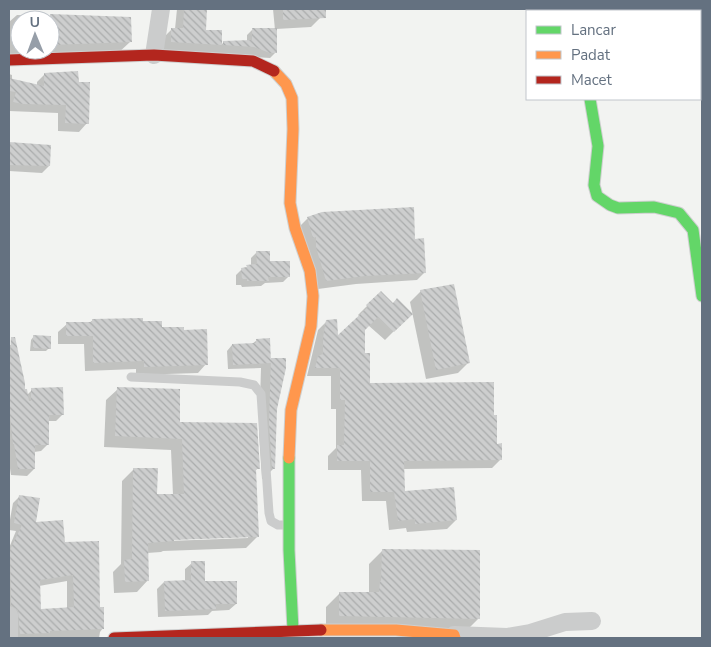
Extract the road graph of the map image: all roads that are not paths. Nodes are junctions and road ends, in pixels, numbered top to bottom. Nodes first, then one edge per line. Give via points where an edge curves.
1 (161, 9) edge
2 (154, 55) junction
3 (9, 60) edge
4 (590, 100) edge
5 (702, 296) edge
6 (131, 377) dead end
7 (287, 525) junction
8 (9, 615) edge
9 (592, 621) dead end
10 (293, 630) junction
11 (389, 634) edge
12 (254, 636) edge
13 (454, 636) edge
14 (139, 637) edge
15 (9, 638) edge
16 (114, 638) edge

1 - 2 street
2 - 3 street
2 - 7 street via 264,64 285,81 292,98 292,216 309,266 313,314 291,410
4 - 5 street via 598,146 594,185 597,196 618,208 654,208 679,214 693,230
6 - 7 lane via 254,385 261,394 269,513 271,521
7 - 10 street
8 - 15 street
9 - 13 street via 565,622 507,638
10 - 11 street
10 - 12 street
11 - 13 street
12 - 14 street
14 - 16 street

